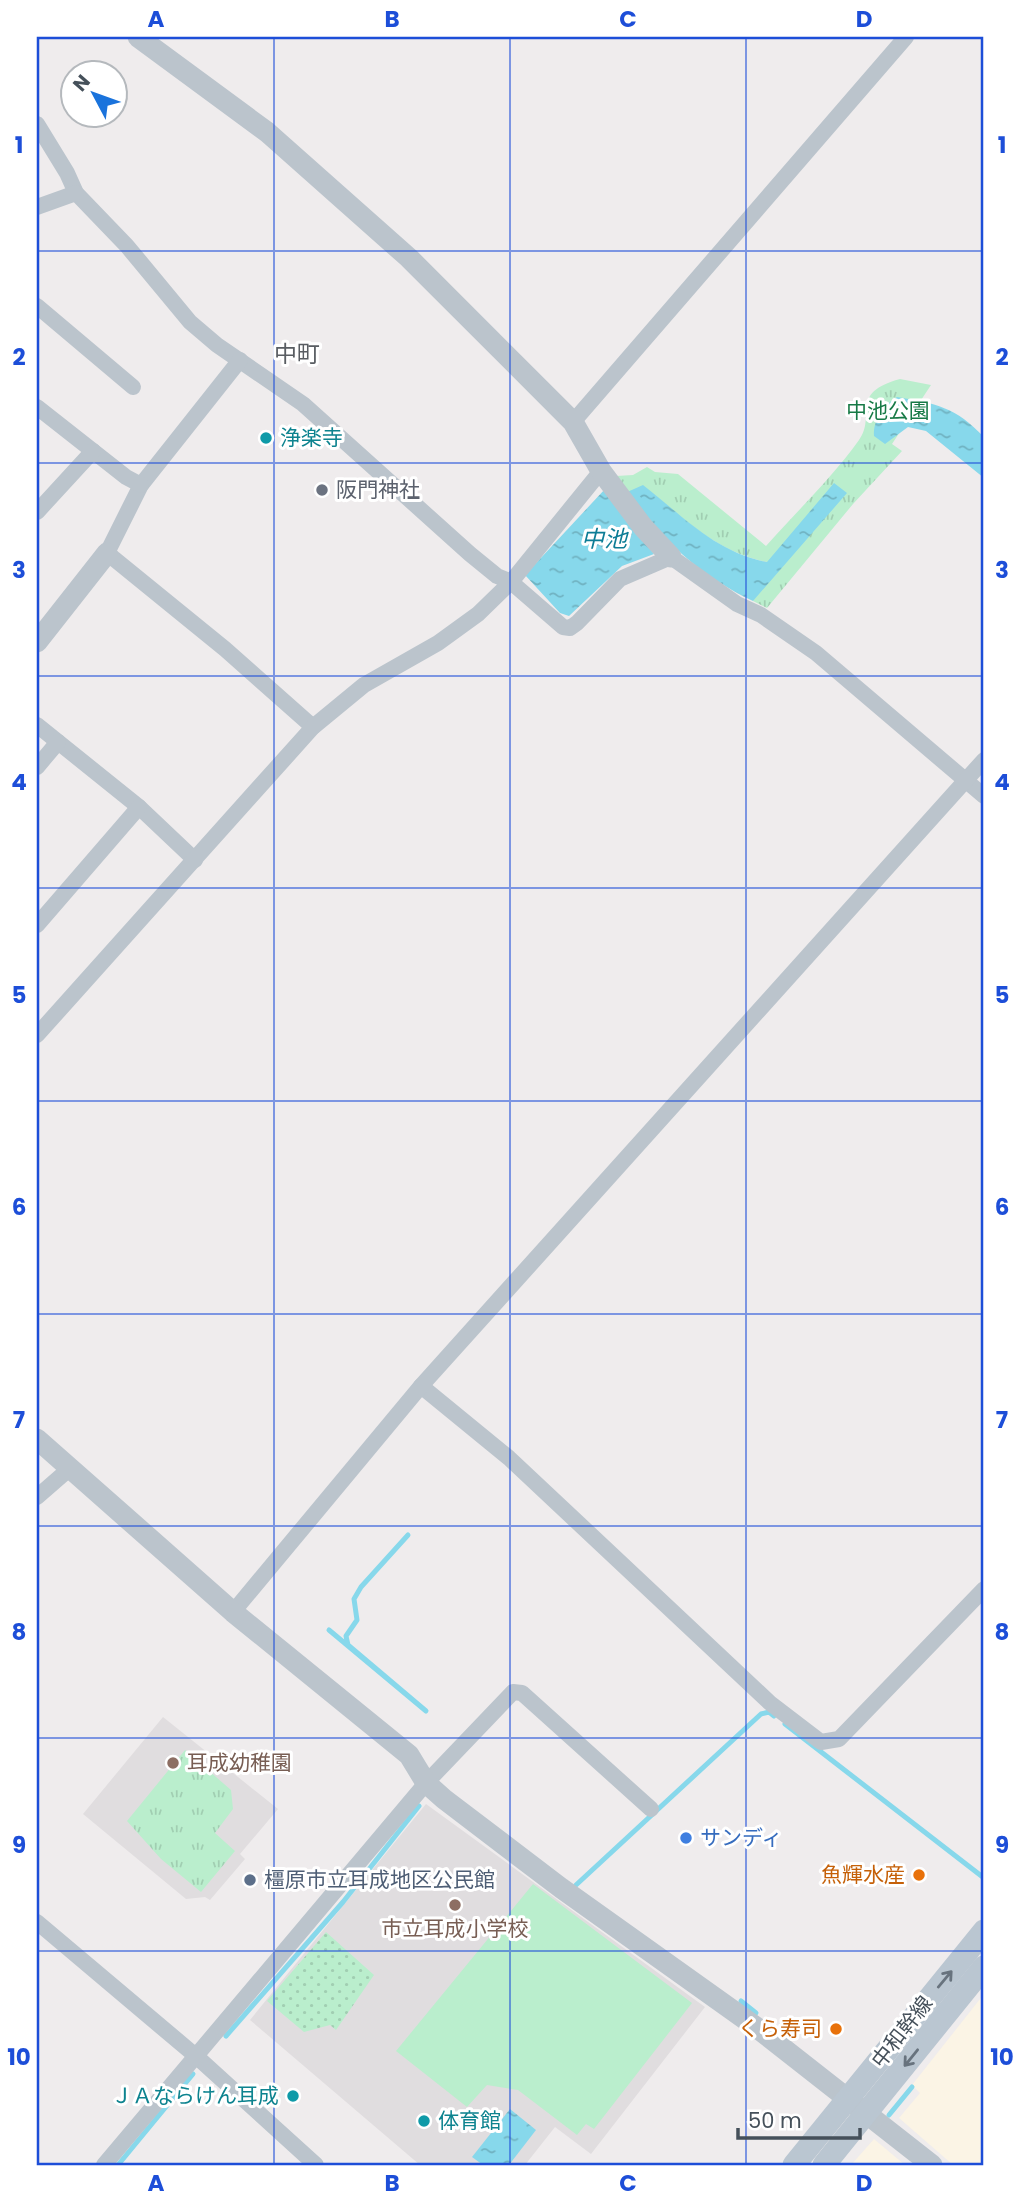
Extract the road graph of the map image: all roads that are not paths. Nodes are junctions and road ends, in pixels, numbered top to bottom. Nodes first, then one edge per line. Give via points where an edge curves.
1 (138, 37) edge
2 (906, 37) edge
3 (37, 124) edge
4 (76, 193) junction
5 (37, 208) edge
6 (37, 306) edge
7 (240, 360) junction
8 (133, 387) dead end
9 (37, 407) edge
10 (573, 422) junction
11 (93, 451) junction
12 (601, 471) junction
13 (141, 485) junction
14 (37, 512) edge
15 (107, 553) junction
16 (671, 557) junction
17 (511, 582) junction
18 (37, 642) edge
19 (37, 725) edge
20 (313, 727) junction
21 (58, 742) junction
22 (984, 761) edge
23 (37, 767) edge
24 (967, 782) junction
25 (984, 796) edge
26 (139, 807) junction
27 (195, 860) junction
28 (37, 925) edge
29 (37, 1035) edge
30 (421, 1386) junction
31 (37, 1439) edge
32 (68, 1470) junction
33 (37, 1497) edge
34 (984, 1589) edge
35 (233, 1612) junction
36 (426, 1783) junction
37 (651, 1810) dead end
38 (37, 1922) edge
39 (984, 1931) edge
40 (984, 1967) edge
41 (197, 2057) junction
42 (857, 2106) junction
43 (104, 2165) edge
44 (316, 2165) edge
45 (794, 2165) edge
46 (824, 2165) edge
47 (932, 2165) edge

1 - 10 street via 267,132 409,258
2 - 10 street
3 - 4 street
4 - 5 street
4 - 7 street via 190,322
6 - 8 street
7 - 13 street
7 - 17 street via 303,404 470,554
9 - 11 street
10 - 12 street
11 - 13 street
11 - 14 street
12 - 16 street
12 - 17 street
13 - 15 street
15 - 18 street
15 - 20 street
16 - 17 street via 620,579 570,628
16 - 24 street via 816,653
17 - 20 street via 451,635 374,679
19 - 21 street
20 - 27 street
21 - 23 street
21 - 26 street
22 - 24 street
24 - 25 street
24 - 30 street
26 - 27 street
26 - 28 street
27 - 29 street
30 - 34 street via 509,1458 770,1703 821,1742 839,1739
30 - 35 street
31 - 32 street
32 - 33 street
32 - 35 street
35 - 36 street via 409,1755
36 - 37 street via 513,1692 522,1693
36 - 41 street
36 - 42 street
38 - 41 street
42 -> 39 main road, 中和幹線
40 -> 42 main road, 中和幹線
41 - 43 street
41 - 44 street
42 - 45 main road, 中和幹線
42 - 46 main road, 中和幹線
42 - 47 street

